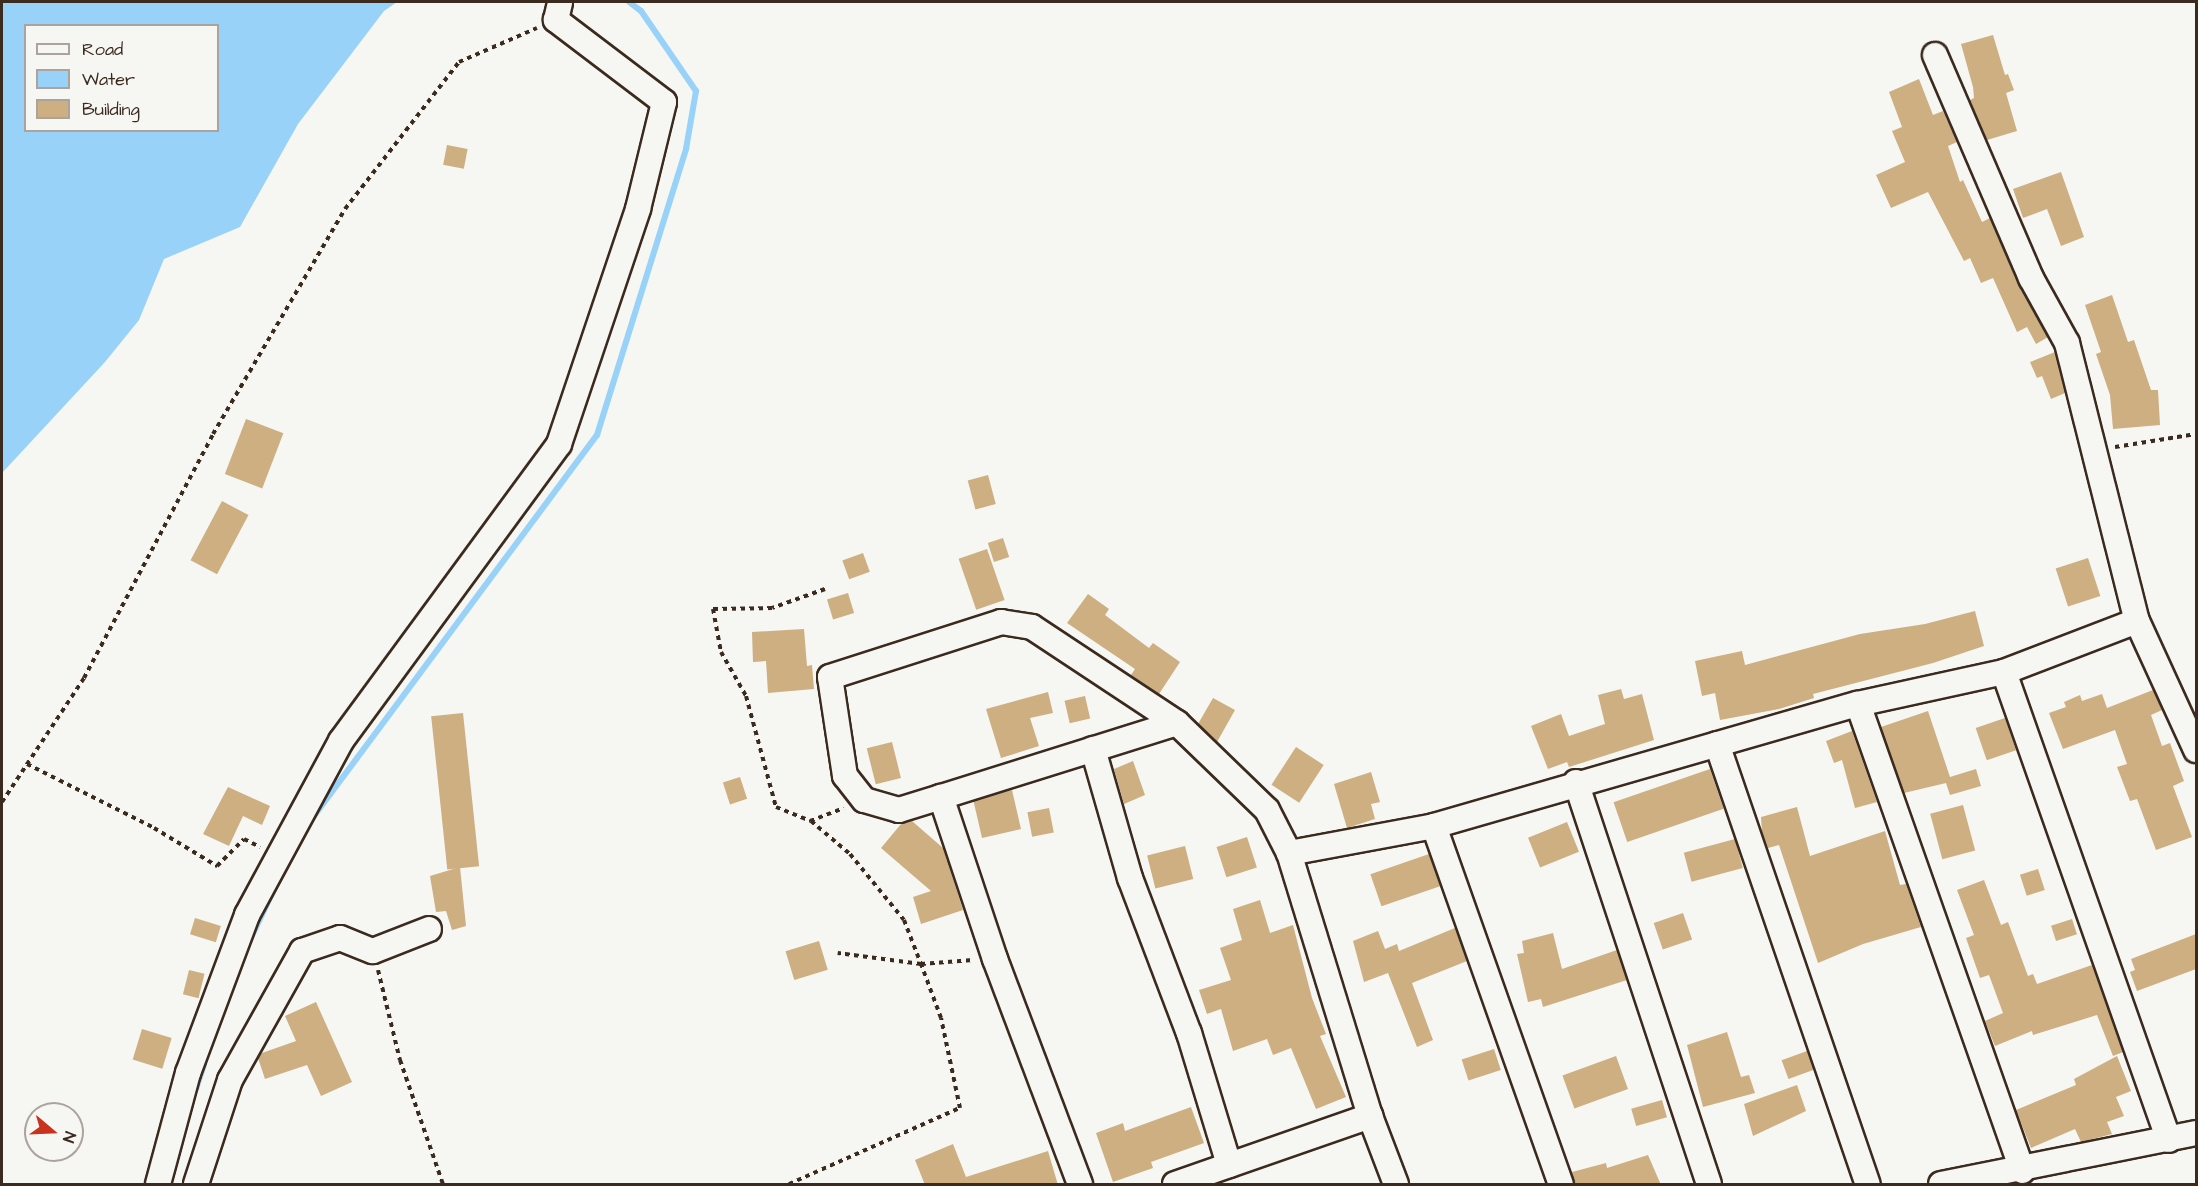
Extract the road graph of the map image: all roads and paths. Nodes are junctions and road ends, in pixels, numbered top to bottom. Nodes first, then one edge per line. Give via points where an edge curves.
1 (558, 11) edge
2 (1935, 55) dead end
3 (2196, 434) edge
4 (2094, 450) junction
5 (825, 589) dead end
6 (2137, 621) junction
7 (2004, 672) junction
8 (1858, 704) junction
9 (1177, 723) junction
10 (2192, 726) edge
11 (1717, 744) junction
12 (1093, 749) junction
13 (2196, 750) edge
14 (27, 764) junction
15 (1576, 782) junction
16 (941, 797) junction
17 (864, 800) junction
18 (2, 802) edge
19 (810, 821) junction
20 (1434, 826) junction
21 (1289, 853) junction
22 (279, 857) junction
23 (429, 928) dead end
24 (373, 951) junction
25 (838, 953) dead end
26 (994, 958) junction
27 (921, 964) junction
28 (1370, 1116) junction
29 (2196, 1133) edge
30 (2169, 1140) junction
31 (1229, 1165) junction
32 (2022, 1171) junction
33 (158, 1185) edge
34 (196, 1185) edge
35 (443, 1185) edge
36 (789, 1185) edge
37 (1080, 1185) edge
38 (1175, 1185) edge
39 (1396, 1185) edge
40 (1561, 1185) edge
41 (1709, 1185) edge
42 (1868, 1185) edge
43 (1941, 1185) edge

1 - 14 path via 459,62 345,209 213,434 84,678
1 - 22 street via 664,102 638,209 559,444 341,741
2 - 4 street via 2031,278 2067,343
3 - 4 path
4 - 6 street
5 - 19 path via 772,608 713,609 721,652 746,696 776,807
6 - 7 street
6 - 10 street
7 - 8 street
7 - 30 street
8 - 11 street
8 - 32 street
9 - 12 street
9 - 17 street via 1032,627 1001,622 830,677 845,776
9 - 21 street via 1267,810
10 - 13 street
11 - 15 street
11 - 42 street
12 - 16 street
12 - 31 street via 1130,878 1189,1033
14 - 18 path
14 - 22 path via 154,828 217,866 244,839
15 - 20 street
15 - 41 street
16 - 17 street via 898,810
16 - 26 street
17 - 19 path
19 - 27 path via 850,854 904,920
20 - 21 street
20 - 40 street
21 - 28 street
22 - 33 street via 247,915 188,1073
23 - 24 street
24 - 34 street via 340,938 302,951 230,1080
24 - 35 path via 400,1060
25 - 27 path
26 - 27 path
26 - 37 street
27 - 36 path via 941,1018 960,1108
28 - 31 street
28 - 39 street
29 - 30 street
30 - 32 street
31 - 38 street
32 - 43 street

